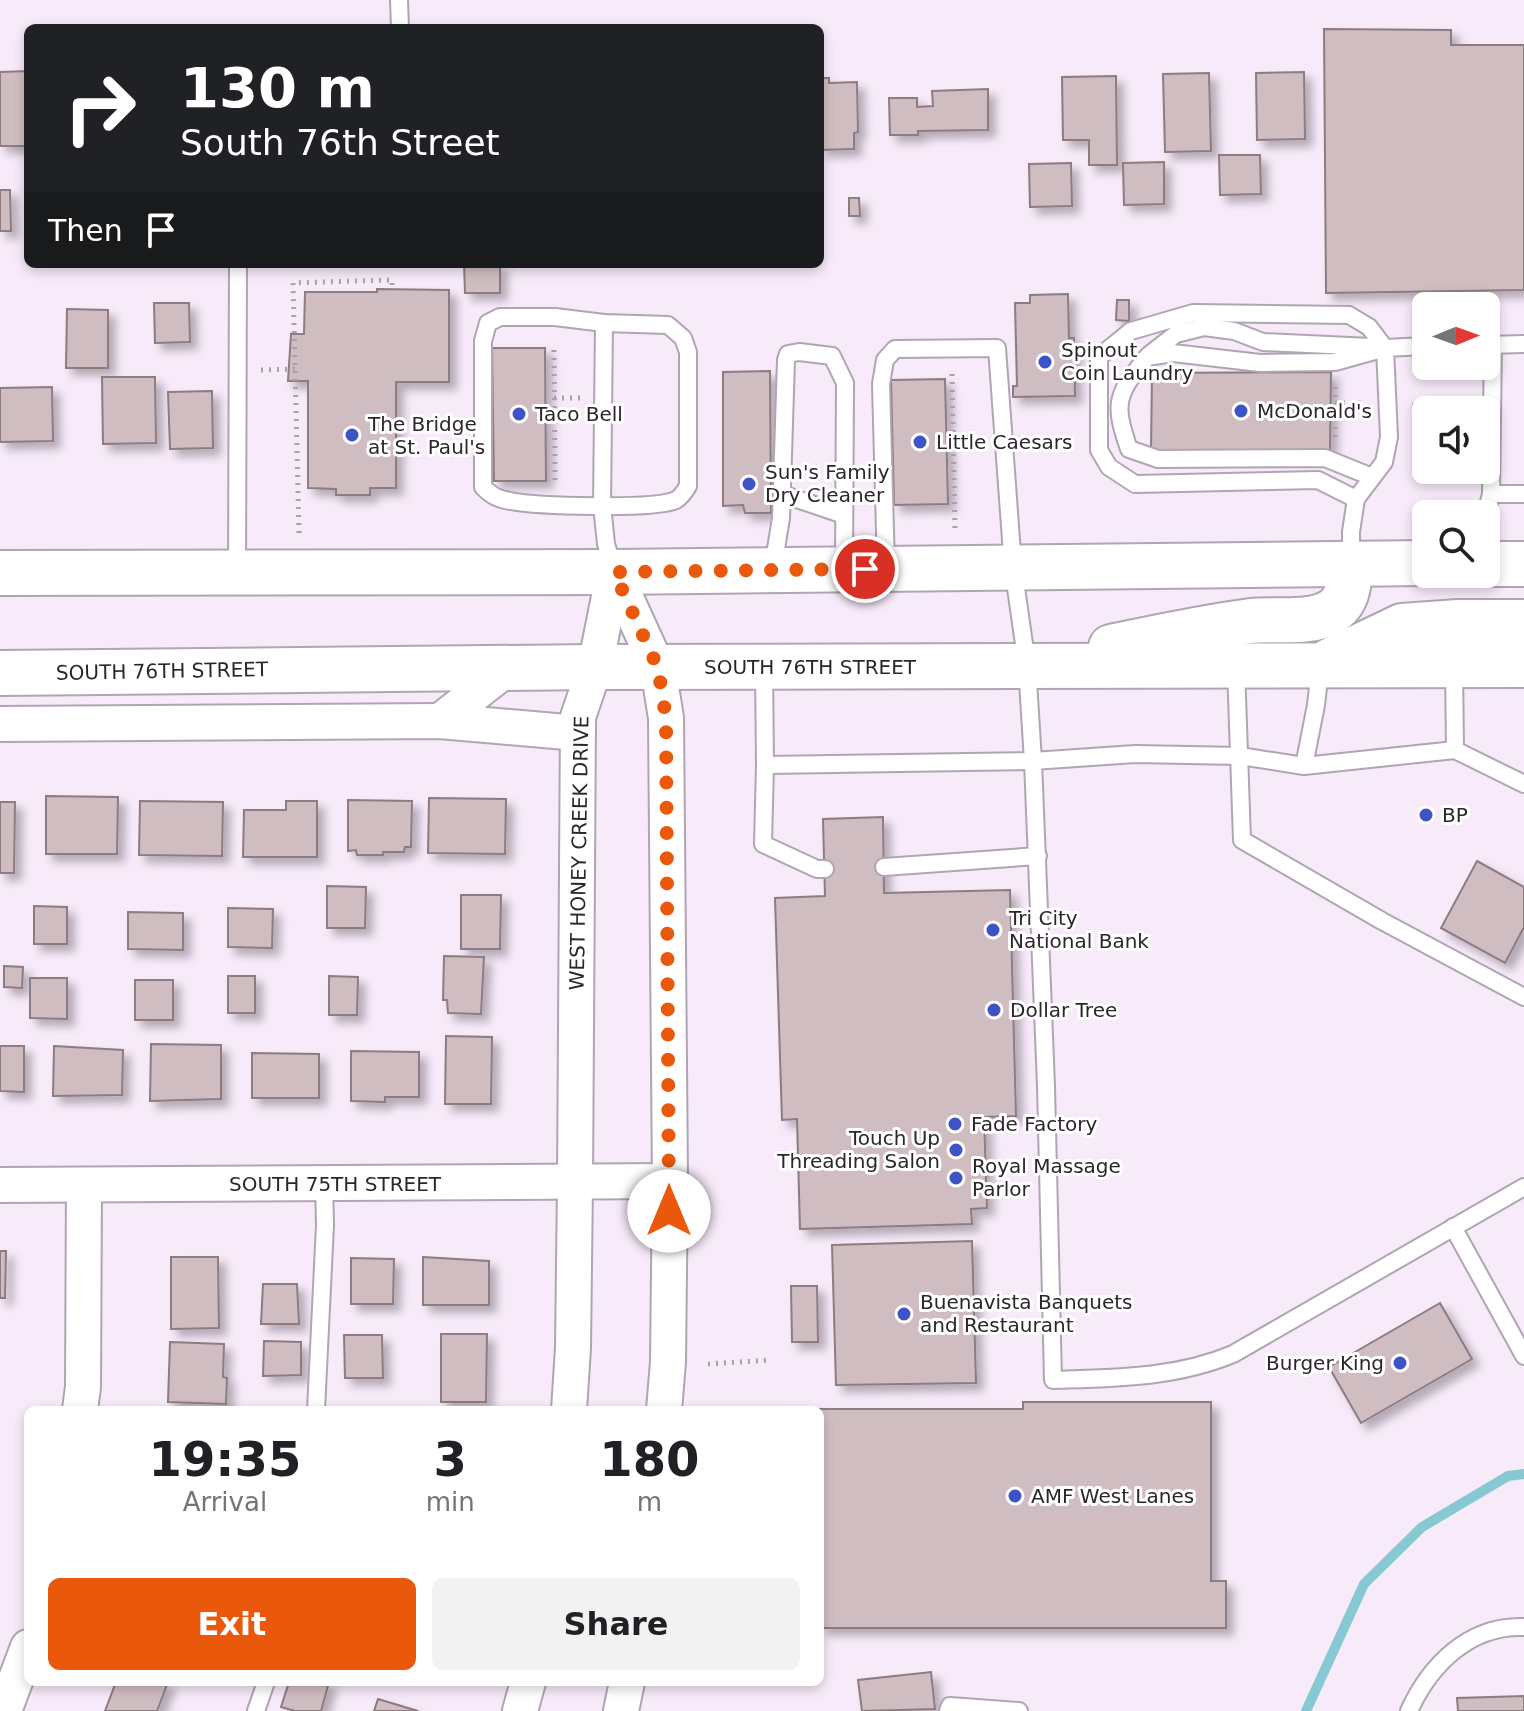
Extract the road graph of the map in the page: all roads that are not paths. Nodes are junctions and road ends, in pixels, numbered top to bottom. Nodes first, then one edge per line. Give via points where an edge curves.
1 (399, 0) edge
2 (400, 24) edge
3 (238, 268) edge
4 (604, 323) junction
5 (1500, 344) edge
6 (1524, 344) edge
7 (1412, 347) edge
8 (1385, 348) junction
9 (1147, 357) junction
10 (1489, 380) edge
11 (1372, 477) junction
12 (782, 494) junction
13 (1491, 494) junction
14 (1524, 494) edge
15 (1356, 499) junction
16 (1490, 500) edge
17 (602, 505) junction
18 (844, 515) junction
19 (1351, 563) junction
20 (1412, 563) edge
21 (1500, 564) edge
22 (1524, 564) edge
23 (1013, 567) junction
24 (865, 569) junction
25 (773, 570) junction
26 (237, 572) junction
27 (614, 572) junction
28 (0, 573) edge
29 (1524, 622) edge
30 (1027, 665) junction
31 (1454, 665) junction
32 (1524, 665) edge
33 (1236, 666) junction
34 (1320, 666) junction
35 (595, 667) junction
36 (764, 667) junction
37 (508, 668) junction
38 (658, 668) junction
39 (0, 673) edge
40 (440, 721) junction
41 (0, 724) edge
42 (578, 733) junction
43 (1455, 750) junction
44 (1240, 756) junction
45 (1033, 761) junction
46 (765, 765) junction
47 (1304, 766) junction
48 (1524, 784) edge
49 (1038, 856) junction
50 (884, 867) dead end
51 (825, 869) dead end
52 (1524, 997) edge
53 (670, 1181) junction
54 (575, 1183) junction
55 (324, 1184) junction
56 (0, 1185) edge
57 (84, 1185) junction
58 (1524, 1187) edge
59 (1453, 1227) junction
60 (1524, 1356) edge
61 (81, 1406) edge
62 (316, 1406) edge
63 (569, 1406) edge
64 (664, 1406) edge
65 (1524, 1627) edge
66 (24, 1658) edge
67 (265, 1686) edge
68 (527, 1686) edge
69 (626, 1686) edge
70 (1418, 1692) junction
71 (4, 1711) edge
72 (256, 1711) edge
73 (520, 1711) edge
74 (621, 1711) edge
75 (948, 1711) edge
76 (1019, 1711) edge
77 (1409, 1711) edge
78 (1420, 1711) edge

1 - 2 lane
3 - 26 lane
4 - 17 lane
4 - 17 lane via 668,325 683,338 688,352 688,486 679,499 660,504
4 - 17 lane via 500,317 488,323 483,341 483,487 512,502
5 - 6 lane
7 - 8 lane
8 - 9 lane via 1335,362 1260,363 1173,353
8 - 9 lane via 1263,342 1204,327 1176,334
8 - 11 lane via 1389,437 1384,462
8 - 15 lane via 1369,327 1349,315 1193,313 1131,331 1099,357 1099,450 1109,467 1135,484 1318,480
9 - 11 lane via 1123,386 1119,419 1129,449 1158,459 1325,458
10 - 13 lane
11 - 15 lane
12 - 18 lane
12 - 18 lane via 788,354 832,356 845,383
12 - 25 lane
13 - 14 lane
13 - 16 lane
15 - 19 lane
17 - 27 lane
18 - 24 lane
19 - 20 main road
19 - 23 main road
19 - 30 main road via 1347,594 1330,613 1211,627
21 - 22 main road
23 - 24 main road
23 - 24 lane via 997,348 895,349 885,360 881,384
23 - 30 lane
24 - 25 main road
25 - 27 main road
26 - 27 main road
26 - 28 main road
27 - 35 street, WEST HONEY CREEK DRIVE
27 - 38 street
29 - 34 main road via 1402,626
30 - 33 main road, SOUTH 76TH STREET
30 - 36 main road, SOUTH 76TH STREET
30 - 45 lane
31 - 32 main road, SOUTH 76TH STREET
31 - 34 main road, SOUTH 76TH STREET
31 - 43 lane
33 - 34 main road, SOUTH 76TH STREET
33 - 44 lane
34 - 47 lane
35 - 37 main road, SOUTH 76TH STREET
35 - 38 main road, SOUTH 76TH STREET
35 - 42 street, WEST HONEY CREEK DRIVE
36 - 38 main road, SOUTH 76TH STREET
36 - 46 lane
37 - 39 main road, SOUTH 76TH STREET
37 - 40 street
38 - 53 street via 666,718
40 - 41 street
40 - 42 street
42 - 54 street, WEST HONEY CREEK DRIVE
43 - 47 lane
43 - 48 lane
44 - 45 lane via 1135,754
44 - 47 lane
44 - 52 lane via 1242,840
45 - 46 lane
45 - 49 lane
46 - 51 lane via 763,844
49 - 50 lane
49 - 59 lane via 1053,1380 1167,1373 1207,1365
53 - 54 street, SOUTH 75TH STREET
53 - 64 street
54 - 55 street, SOUTH 75TH STREET
54 - 63 street, WEST HONEY CREEK DRIVE
55 - 57 street, SOUTH 75TH STREET
55 - 62 lane
56 - 57 street, SOUTH 75TH STREET
57 - 61 street
58 - 59 lane
59 - 60 lane
65 - 70 lane via 1482,1634 1440,1660
66 - 71 street
67 - 72 lane
68 - 73 street
69 - 74 street
70 - 77 lane
70 - 78 lane
75 - 76 lane via 950,1706

